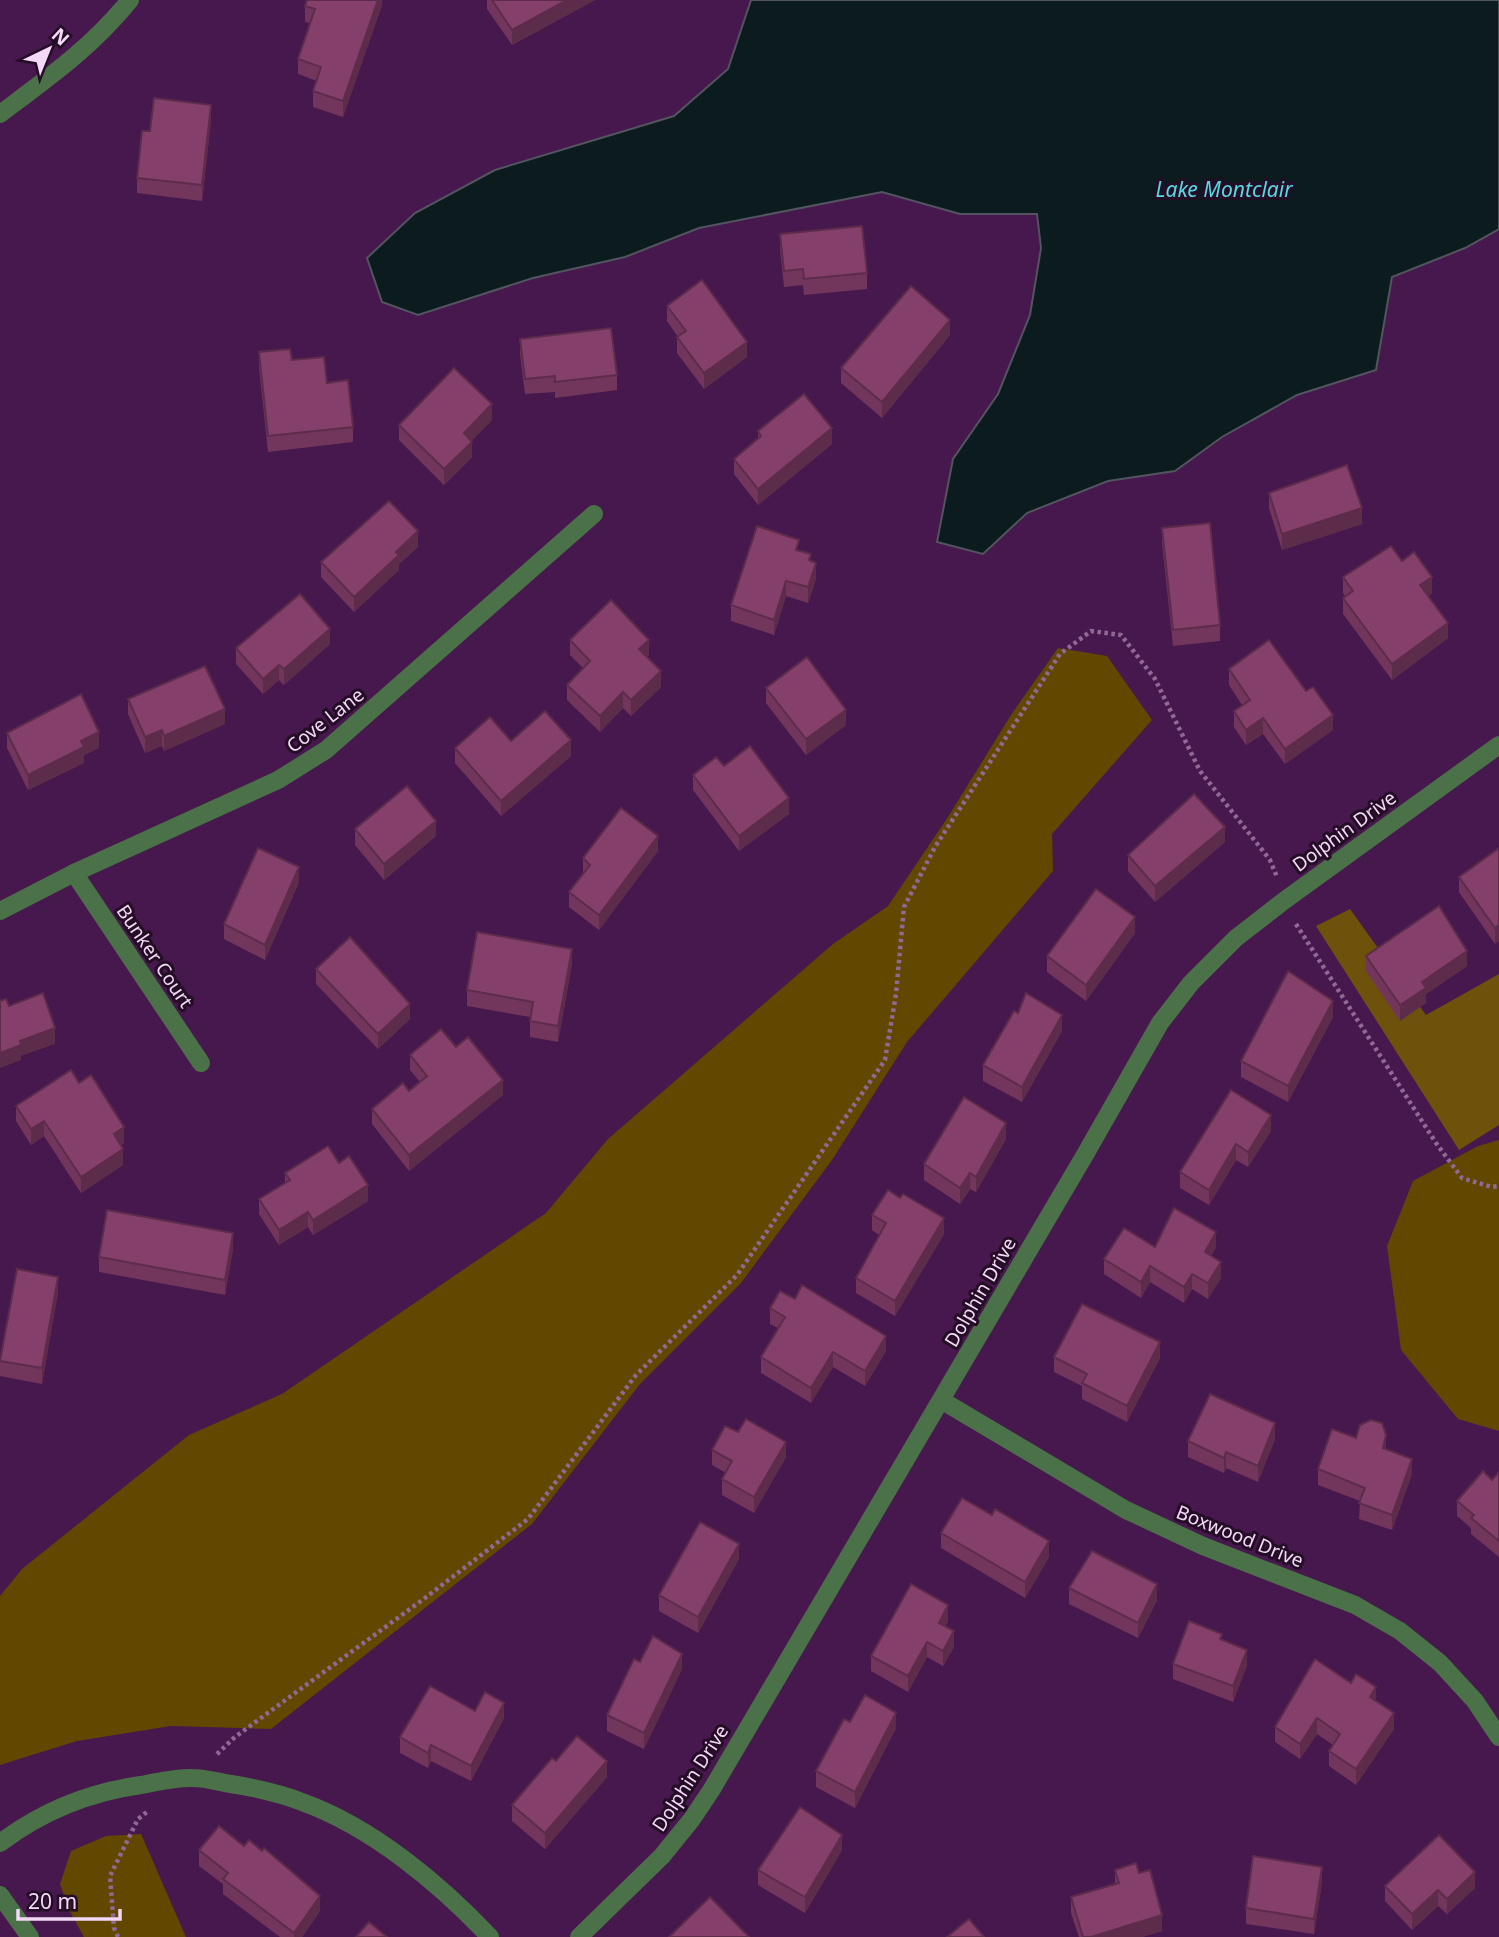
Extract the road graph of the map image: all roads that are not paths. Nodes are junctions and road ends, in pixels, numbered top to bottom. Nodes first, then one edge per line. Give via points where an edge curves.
1 (130, 0) edge
2 (0, 114) edge
3 (594, 514) dead end
4 (1499, 745) edge
5 (74, 873) junction
6 (0, 911) edge
7 (201, 1063) dead end
8 (941, 1400) junction
9 (1499, 1737) edge
10 (0, 1843) edge
11 (0, 1895) edge
12 (30, 1937) edge
13 (490, 1937) edge
14 (579, 1937) edge

1 - 2 street via 84,50
3 - 5 street, Cove Lane via 326,750 278,780
4 - 8 street, Dolphin Drive via 1286,900 1236,939 1191,983 1160,1023
5 - 6 street, Cove Lane
5 - 7 street, Bunker Court
8 - 9 street, Boxwood Drive via 1126,1510 1203,1546 1355,1605 1400,1631 1440,1663 1475,1701
8 - 14 street, Dolphin Drive via 692,1819 662,1856
10 - 13 street via 22,1826 67,1804 115,1788 193,1778 255,1787 304,1802 355,1828 412,1866
11 - 12 street

